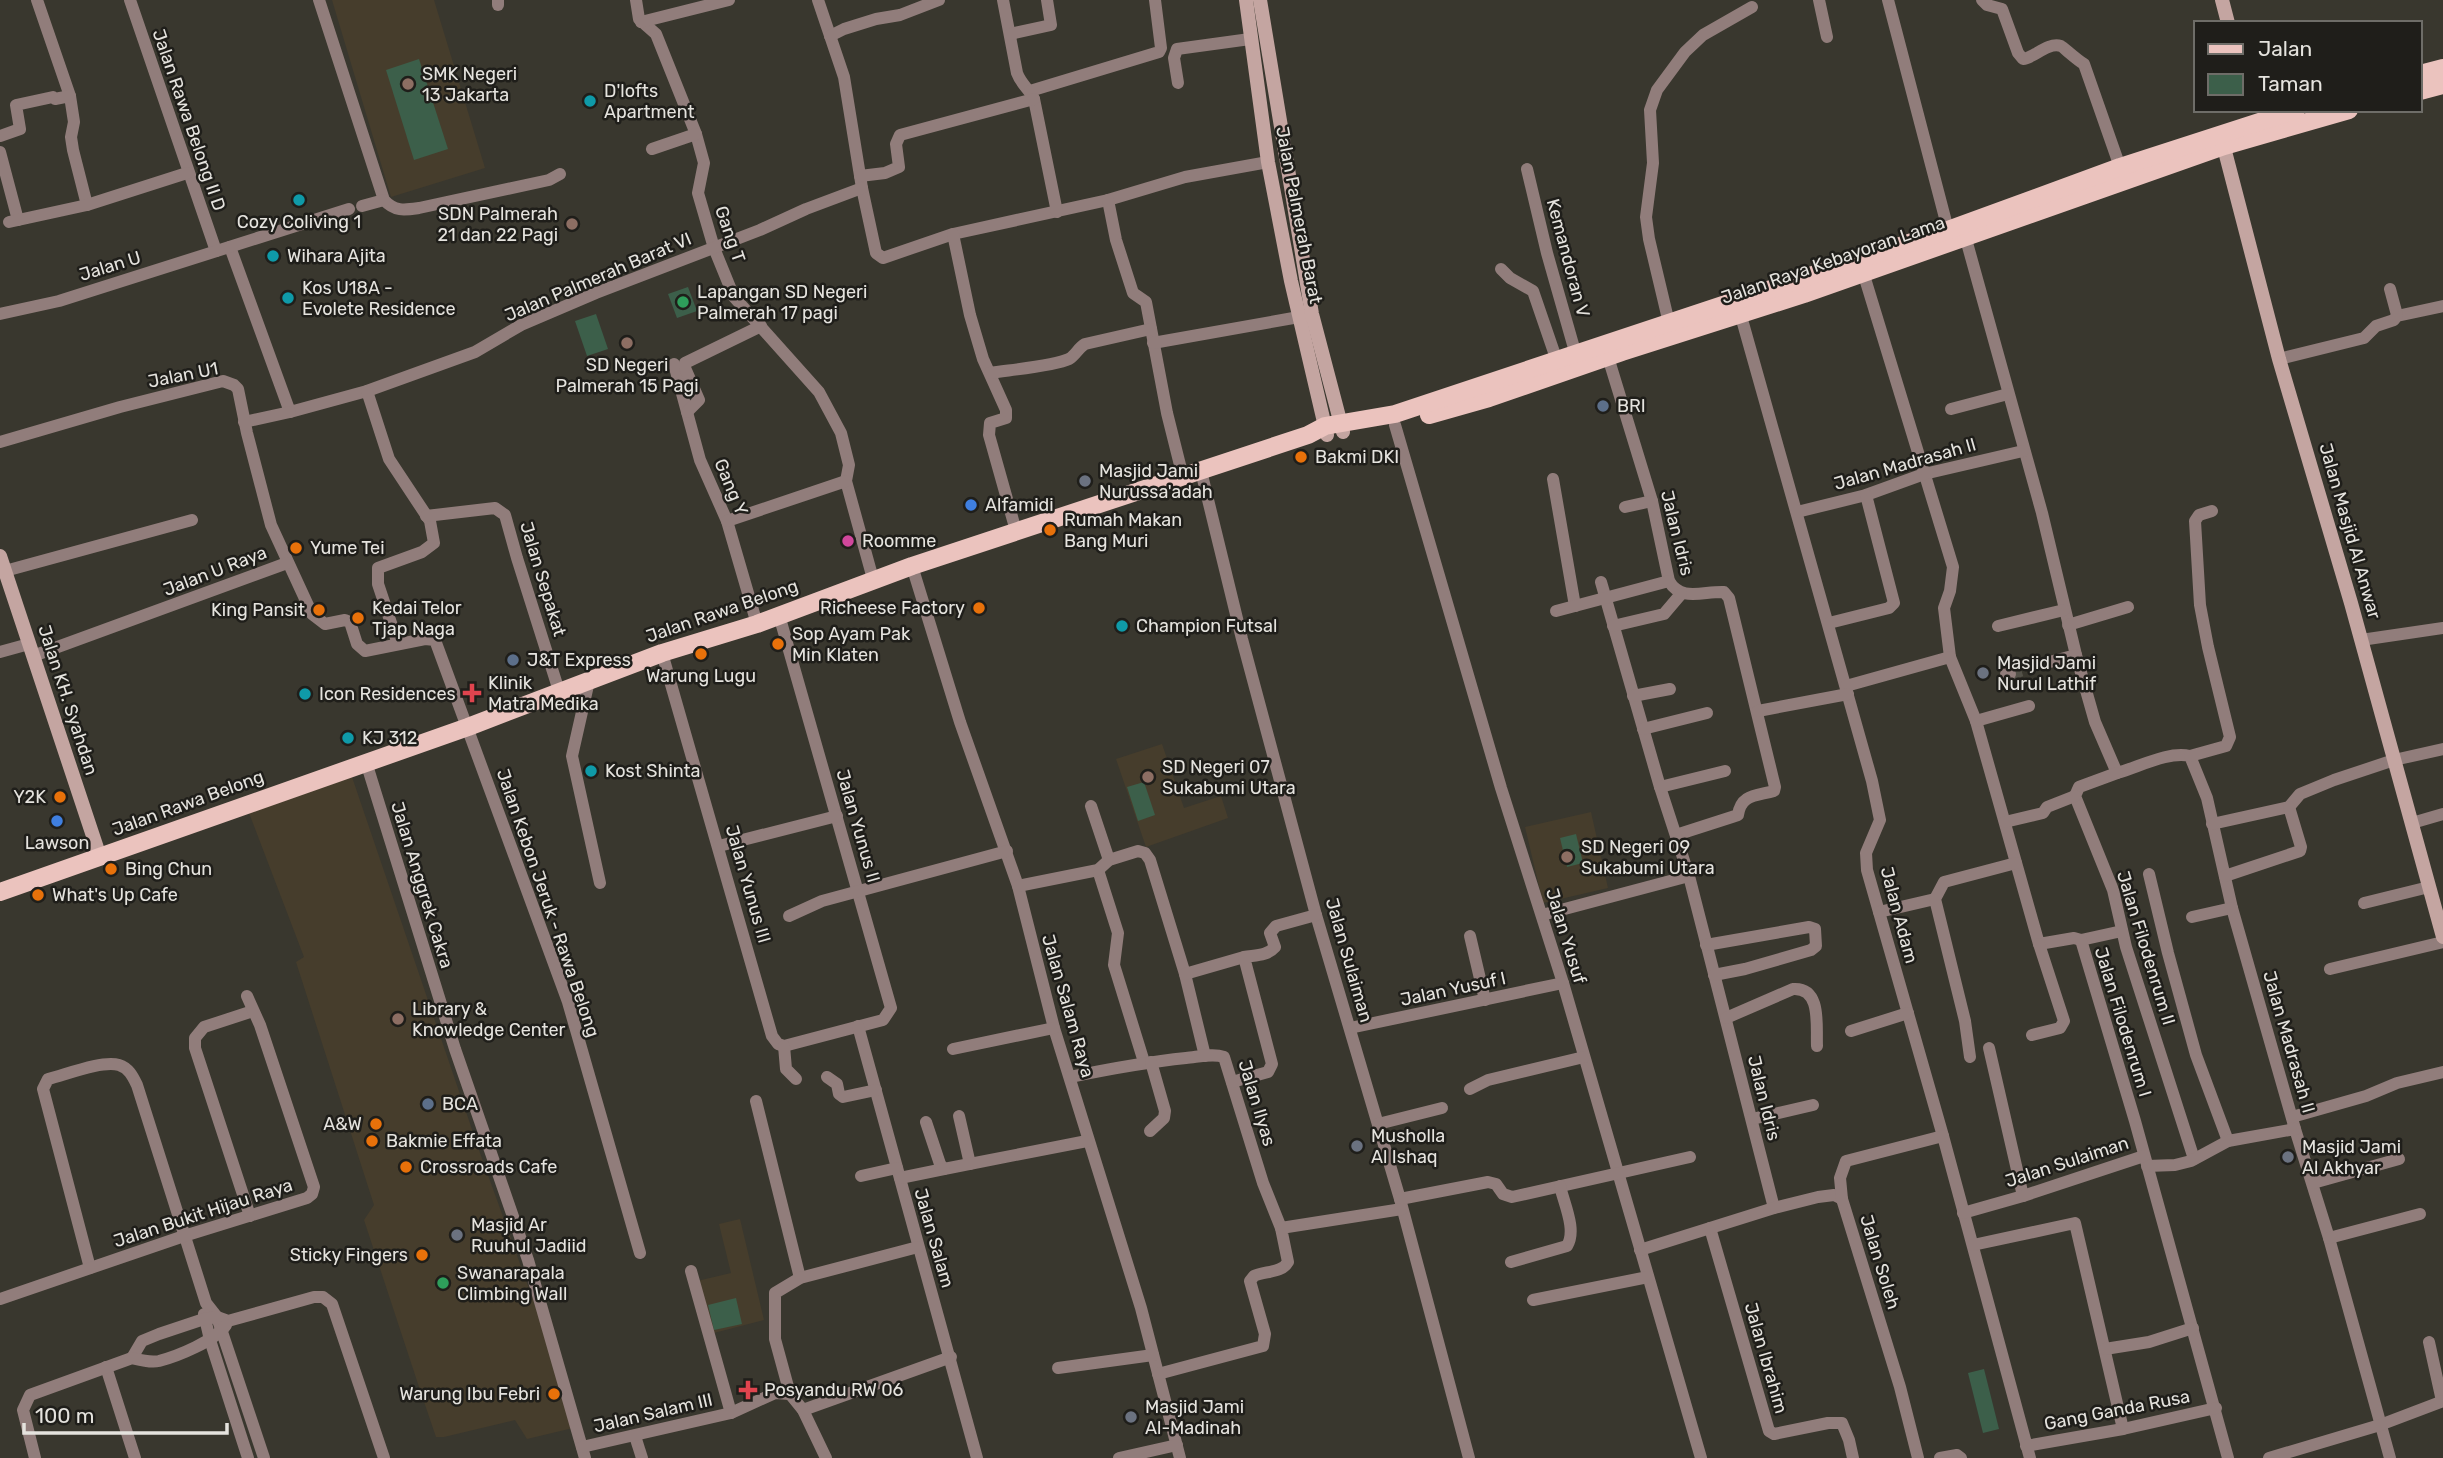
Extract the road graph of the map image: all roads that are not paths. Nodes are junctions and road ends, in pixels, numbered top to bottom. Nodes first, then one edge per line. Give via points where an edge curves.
1 (37, 0) edge
2 (130, 0) edge
3 (319, 0) edge
4 (636, 0) edge
5 (729, 0) edge
6 (818, 0) edge
7 (939, 0) edge
8 (1003, 0) edge
9 (1047, 0) edge
10 (1155, 0) edge
11 (1245, 0) edge
12 (1260, 0) edge
13 (1819, 0) edge
14 (1888, 0) edge
15 (1982, 0) edge
16 (2222, 0) edge
17 (1752, 7) dead end
18 (2227, 21) edge
19 (641, 22) junction
20 (1010, 34) junction
21 (831, 36) junction
22 (1827, 37) dead end
23 (1250, 39) junction
24 (2443, 68) edge
25 (2422, 73) edge
26 (1178, 83) dead end
27 (2443, 85) edge
28 (2422, 90) edge
29 (1032, 95) junction
30 (70, 96) junction
31 (2290, 112) edge
32 (2334, 112) edge
33 (2254, 123) edge
34 (696, 134) junction
35 (0, 136) edge
36 (2222, 141) junction
37 (652, 149) dead end
38 (0, 152) edge
39 (1268, 162) junction
40 (1527, 169) dead end
41 (187, 173) junction
42 (560, 174) dead end
43 (2111, 175) junction
44 (861, 182) junction
45 (384, 200) junction
46 (1108, 200) junction
47 (87, 205) junction
48 (1057, 212) junction
49 (953, 234) junction
50 (1957, 234) junction
51 (230, 247) junction
52 (711, 249) junction
53 (216, 251) junction
54 (1501, 269) dead end
55 (1863, 272) junction
56 (2390, 289) dead end
57 (2443, 306) edge
58 (1738, 308) junction
59 (0, 314) edge
60 (2397, 316) junction
61 (1299, 317) junction
62 (1669, 323) junction
63 (761, 326) junction
64 (1151, 330) junction
65 (1153, 343) junction
66 (1576, 355) junction
67 (1608, 357) junction
68 (2279, 359) junction
69 (1557, 361) junction
70 (674, 364) dead end
71 (990, 373) junction
72 (367, 391) junction
73 (2008, 394) junction
74 (1951, 409) dead end
75 (290, 412) junction
76 (687, 412) junction
77 (244, 422) junction
78 (1395, 425) junction
79 (1334, 429) junction
80 (0, 442) edge
81 (2023, 452) junction
82 (1201, 471) junction
83 (1924, 474) junction
84 (1183, 477) junction
85 (1553, 479) dead end
86 (846, 481) junction
87 (1866, 495) junction
88 (1652, 501) junction
89 (1625, 508) dead end
90 (2212, 510) dead end
91 (1797, 512) junction
92 (426, 516) junction
93 (192, 520) dead end
94 (727, 521) junction
95 (1016, 531) junction
96 (0, 556) edge
97 (287, 563) junction
98 (912, 566) junction
99 (5, 571) junction
100 (873, 579) junction
101 (1670, 581) junction
102 (1601, 582) dead end
103 (1681, 594) junction
104 (1604, 597) junction
105 (1575, 606) junction
106 (2128, 607) dead end
107 (2064, 610) junction
108 (1556, 611) dead end
109 (779, 615) junction
110 (1829, 623) junction
111 (757, 624) junction
112 (2068, 625) junction
113 (1613, 626) junction
114 (1998, 626) dead end
115 (2443, 628) edge
116 (2361, 640) junction
117 (398, 644) junction
118 (31, 650) junction
119 (0, 652) edge
120 (662, 653) junction
121 (2076, 655) junction
122 (1950, 657) junction
123 (2042, 664) tunnel mouth
124 (589, 681) junction
125 (1670, 689) dead end
126 (1847, 690) junction
127 (559, 691) junction
128 (1633, 696) junction
129 (2029, 706) dead end
130 (1758, 711) junction
131 (1707, 713) dead end
132 (1976, 721) junction
133 (468, 727) junction
134 (1643, 729) junction
135 (2443, 750) edge
136 (2190, 756) junction
137 (2394, 760) junction
138 (366, 762) junction
139 (1725, 771) dead end
140 (2117, 773) junction
141 (1660, 787) junction
142 (2075, 796) junction
143 (1091, 806) dead end
144 (2289, 807) junction
145 (2443, 814) edge
146 (837, 816) junction
147 (2005, 822) junction
148 (2412, 823) junction
149 (2213, 824) junction
150 (1676, 835) junction
151 (719, 846) junction
152 (1007, 851) junction
153 (100, 857) junction
154 (1109, 860) junction
155 (2016, 863) junction
156 (1098, 870) junction
157 (1687, 870) junction
158 (2149, 874) dead end
159 (2225, 876) junction
160 (600, 883) dead end
161 (1018, 886) junction
162 (2429, 887) junction
163 (859, 891) junction
164 (0, 892) edge
165 (1935, 899) junction
166 (2364, 903) dead end
167 (2232, 908) junction
168 (1879, 912) junction
169 (1316, 915) junction
170 (1542, 915) junction
171 (789, 916) dead end
172 (2192, 917) dead end
173 (1784, 931) junction
174 (2122, 931) junction
175 (1470, 936) dead end
176 (2081, 940) junction
177 (2443, 940) edge
178 (2039, 944) junction
179 (1706, 945) junction
180 (1788, 955) junction
181 (1244, 957) junction
182 (2330, 969) dead end
183 (1185, 974) junction
184 (1714, 975) junction
185 (1563, 984) junction
186 (247, 996) dead end
187 (1485, 1000) junction
188 (253, 1011) junction
189 (1908, 1013) junction
190 (1726, 1018) junction
191 (858, 1026) junction
192 (1054, 1028) junction
193 (1350, 1028) junction
194 (1851, 1031) dead end
195 (2032, 1035) dead end
196 (784, 1046) junction
197 (1817, 1046) dead end
198 (1989, 1048) dead end
199 (953, 1049) dead end
200 (1205, 1056) junction
201 (1584, 1057) junction
202 (1970, 1057) dead end
203 (1147, 1062) junction
204 (2443, 1072) edge
205 (827, 1077) dead end
206 (1070, 1077) junction
207 (796, 1079) dead end
208 (1232, 1082) junction
209 (1470, 1089) dead end
210 (876, 1090) junction
211 (756, 1101) dead end
212 (1813, 1105) dead end
213 (1442, 1108) dead end
214 (959, 1116) dead end
215 (1752, 1119) junction
216 (926, 1122) dead end
217 (2293, 1123) junction
218 (1378, 1124) junction
219 (1150, 1131) dead end
220 (1943, 1136) junction
221 (1087, 1141) junction
222 (2228, 1141) junction
223 (1690, 1157) dead end
224 (2399, 1158) dead end
225 (2194, 1159) junction
226 (2145, 1161) junction
227 (970, 1164) junction
228 (944, 1169) junction
229 (1617, 1172) junction
230 (898, 1173) junction
231 (861, 1176) dead end
232 (2313, 1183) junction
233 (1560, 1186) junction
234 (2023, 1196) junction
235 (1842, 1199) junction
236 (1401, 1204) junction
237 (1774, 1208) junction
238 (1964, 1213) junction
239 (2420, 1214) dead end
240 (250, 1216) junction
241 (1281, 1227) junction
242 (1710, 1228) junction
243 (184, 1236) junction
244 (2329, 1238) junction
245 (1973, 1245) junction
246 (918, 1247) junction
247 (1640, 1250) junction
248 (640, 1253) dead end
249 (1511, 1262) dead end
250 (90, 1268) junction
251 (691, 1271) dead end
252 (1648, 1277) junction
253 (800, 1278) junction
254 (0, 1297) edge
255 (1533, 1300) dead end
256 (206, 1303) junction
257 (204, 1319) junction
258 (222, 1323) junction
259 (2193, 1328) junction
260 (210, 1340) junction
261 (2429, 1342) dead end
262 (2105, 1349) junction
263 (1153, 1355) junction
264 (951, 1357) junction
265 (132, 1358) junction
266 (106, 1367) junction
267 (1058, 1368) dead end
268 (1158, 1374) junction
269 (790, 1394) junction
270 (2443, 1401) edge
271 (2216, 1408) junction
272 (803, 1410) junction
273 (731, 1413) junction
274 (2380, 1425) junction
275 (2123, 1429) junction
276 (635, 1436) junction
277 (1178, 1451) edge
278 (2028, 1452) edge
279 (584, 1453) edge
280 (35, 1458) edge
281 (135, 1458) edge
282 (248, 1458) edge
283 (264, 1458) edge
284 (384, 1458) edge
285 (642, 1458) edge
286 (826, 1458) edge
287 (977, 1458) edge
288 (1119, 1458) edge
289 (1469, 1458) edge
290 (1701, 1458) edge
291 (1853, 1458) edge
292 (1918, 1458) edge
293 (1941, 1458) edge
294 (1961, 1458) edge
295 (2228, 1458) edge
296 (2269, 1458) edge
297 (2390, 1458) edge

1 - 30 street
2 - 41 street, Jalan Rawa Belong II D
3 - 45 street
4 - 19 street, Gang T
5 - 19 street
6 - 21 street
7 - 21 street
8 - 20 street
9 - 20 street via 1051,24
10 - 29 street via 1161,48 1156,54
11 - 23 street, Jalan Palmerah Barat
12 - 79 street, Jalan Palmerah Barat
13 - 22 street
14 - 50 street
15 - 43 street via 2001,9 2023,59 2059,45 2084,64
16 - 18 street
17 - 62 street via 1703,35 1685,52 1657,90 1650,110 1653,163 1646,217
19 - 34 street, Gang T via 656,34
20 - 29 street via 1017,73
21 - 44 street via 844,77
23 - 26 street via 1177,49
23 - 39 street, Jalan Palmerah Barat
24 - 25 main road
27 - 28 main road
29 - 44 street, Jalan Palmerah Barat VI via 900,135 899,167
29 - 48 street
30 - 35 street via 16,105 18,132
30 - 47 street via 72,150
31 - 33 main road, Jalan Raya Kebayoran Lama
32 - 33 main road, Jalan Raya Kebayoran Lama
33 - 36 main road, Jalan Raya Kebayoran Lama
34 - 37 street
34 - 52 street, Gang T via 704,163 698,193
36 - 43 main road, Jalan Raya Kebayoran Lama
36 - 68 street, Jalan Masjid Al Anwar
38 - 47 street via 14,221
39 - 46 street via 1185,177
39 - 61 street, Jalan Palmerah Barat
40 - 66 street, Kemandoran V
41 - 47 street
41 - 53 street, Jalan Rawa Belong II D
42 - 45 street via 542,182 403,210
43 - 50 main road, Jalan Raya Kebayoran Lama
44 - 49 street via 879,256
44 - 52 street, Jalan Palmerah Barat VI
45 - 51 street, Jalan U
46 - 48 street
46 - 64 street via 1129,280 1135,296 1145,299
48 - 49 street
49 - 71 street via 970,315
50 - 55 main road, Jalan Raya Kebayoran Lama
50 - 58 main road, Jalan Raya Kebayoran Lama
50 - 73 street
51 - 53 street, Jalan U
51 - 75 street
52 - 63 street, Gang T via 734,297
52 - 72 street, Jalan Palmerah Barat VI via 596,293 475,352
53 - 59 street, Jalan U
54 - 69 street via 1533,291
55 - 58 main road, Jalan Raya Kebayoran Lama
55 - 83 street
56 - 60 street
57 - 60 street
58 - 62 main road, Jalan Raya Kebayoran Lama
58 - 67 main road, Jalan Raya Kebayoran Lama
58 - 91 street, Jalan Adam
60 - 68 street via 2364,338
61 - 65 street
61 - 79 street, Jalan Palmerah Barat
62 - 66 main road, Jalan Raya Kebayoran Lama
63 - 76 street via 685,363 699,400
63 - 86 street, Gang T via 819,392 841,433 849,465
64 - 65 street
64 - 71 street via 1085,344 1059,362
65 - 84 street
66 - 69 main road, Jalan Raya Kebayoran Lama
67 - 78 main road, Jalan Raya Kebayoran Lama
67 - 88 street, Jalan Idris
68 - 116 street, Jalan Masjid Al Anwar
69 - 79 main road, Jalan Raya Kebayoran Lama via 1395,415
70 - 76 street, Gang Y
71 - 95 street via 1006,418 990,423 989,435
72 - 75 street, Jalan Palmerah Barat VI
72 - 92 street via 389,459
73 - 74 street
73 - 81 street
75 - 77 street
76 - 94 street, Gang Y via 700,460
77 - 80 street, Jalan U1 via 238,389 223,381
77 - 97 street, Jalan U1 via 271,525
78 - 79 main road, Jalan Raya Kebayoran Lama
78 - 170 street, Jalan Yusuf
79 - 82 main road, Jalan Rawa Belong
81 - 83 street, Jalan Madrasah II
81 - 107 street
82 - 84 main road, Jalan Rawa Belong
82 - 169 street, Jalan Sulaiman
83 - 87 street, Jalan Madrasah II
83 - 122 street via 1952,567 1944,608
84 - 95 main road, Jalan Rawa Belong
85 - 105 street
86 - 94 street
86 - 100 street, Gang T
87 - 91 street, Jalan Madrasah II
87 - 110 street via 1894,604
88 - 89 street
88 - 101 street, Jalan Idris
90 - 136 street via 2199,514 2195,522 2200,605 2231,737 2226,746
91 - 110 street, Jalan Adam
92 - 117 street via 435,543 378,568 378,584
92 - 127 street, Jalan Sepakat via 495,508 505,515
93 - 99 street
94 - 111 street, Gang Y
95 - 98 main road, Jalan Rawa Belong
96 - 99 street, Jalan KH. Syahdan
97 - 117 street, Jalan U Raya via 319,622 350,622 357,645 365,651
97 - 118 street, Jalan U Raya
98 - 100 main road, Jalan Rawa Belong
98 - 152 street, Jalan Salam Raya via 960,722
99 - 118 street, Jalan KH. Syahdan
100 - 109 main road, Jalan Rawa Belong
101 - 103 street, Jalan Idris
101 - 104 street
102 - 104 street, Jalan Idris
103 - 113 street via 1664,614
103 - 130 street, Jalan Idris via 1724,592 1729,598
104 - 105 street
104 - 113 street, Jalan Idris
105 - 108 street
106 - 112 street
107 - 112 street
107 - 114 street
109 - 111 main road, Jalan Rawa Belong
109 - 146 street, Jalan Yunus II
110 - 126 street, Jalan Adam
111 - 120 main road, Jalan Rawa Belong
112 - 121 street
113 - 128 street, Jalan Idris
115 - 116 street
116 - 137 street, Jalan Masjid Al Anwar
117 - 133 street, Jalan U Raya via 435,640
118 - 119 street, Jalan U Raya
118 - 153 street, Jalan KH. Syahdan
120 - 124 main road, Jalan Rawa Belong
120 - 151 street, Jalan Yunus III
121 - 123 street
121 - 140 street via 2095,722
122 - 126 street
122 - 132 street
124 - 127 main road, Jalan Rawa Belong
124 - 160 street via 572,755
125 - 128 street
126 - 130 street
126 - 168 street, Jalan Adam via 1880,820 1866,853
127 - 133 main road, Jalan Rawa Belong
128 - 134 street, Jalan Idris
129 - 132 street
130 - 150 street, Jalan Idris via 1774,791 1743,799 1738,814 1732,817
131 - 134 street
132 - 147 street
133 - 138 main road, Jalan Rawa Belong
133 - 248 street, Jalan Kebon Jeruk - Rawa Belong via 568,1002
134 - 141 street, Jalan Idris
135 - 137 street
136 - 140 street via 2170,757
136 - 149 street, Jalan Madrasah II
137 - 144 street via 2300,794
137 - 148 street, Jalan Masjid Al Anwar
138 - 153 main road, Jalan Rawa Belong
138 - 279 street, Jalan Anggrek Cakra via 454,1049 528,1260
139 - 141 street
140 - 142 street via 2079,787
141 - 150 street, Jalan Idris
142 - 147 street via 2043,813
142 - 174 street, Jalan Filodenrum II via 2113,890
143 - 154 street
144 - 149 street
144 - 159 street via 2300,851
145 - 148 street
146 - 151 street
146 - 163 street, Jalan Yunus II
147 - 155 street
148 - 162 street, Jalan Masjid Al Anwar
149 - 159 street, Jalan Madrasah II
150 - 157 street, Jalan Idris
151 - 196 street, Jalan Yunus III via 772,1036
152 - 161 street, Jalan Salam Raya
152 - 163 street
153 - 164 main road, Jalan Rawa Belong
154 - 156 street
154 - 183 street via 1138,851 1150,860
155 - 165 street via 1944,882
155 - 178 street
156 - 161 street
156 - 203 street via 1118,933 1114,965
157 - 170 street
157 - 179 street, Jalan Idris
158 - 222 street via 2196,1055
159 - 167 street, Jalan Madrasah II
161 - 192 street, Jalan Salam Raya
162 - 166 street
162 - 177 street, Jalan Masjid Al Anwar
163 - 171 street
163 - 191 street, Jalan Yunus II via 891,1008 883,1020
165 - 168 street
165 - 202 street
167 - 172 street
167 - 217 street, Jalan Madrasah II
168 - 189 street, Jalan Adam
169 - 181 street via 1276,926 1270,933 1272,950
169 - 193 street, Jalan Sulaiman
170 - 185 street, Jalan Yusuf
173 - 179 street
173 - 180 street
173 - 180 street via 1815,929 1815,948
174 - 176 street
174 - 225 street, Jalan Filodenrum II
175 - 187 street
176 - 178 street, Jalan Filodenrum I
176 - 226 street, Jalan Filodenrum I
177 - 182 street
178 - 195 street via 2064,1021 2060,1028
179 - 184 street, Jalan Idris
180 - 184 street
181 - 183 street
181 - 208 street via 1272,1064 1268,1072
183 - 200 street
184 - 190 street, Jalan Idris
185 - 187 street, Jalan Yusuf I
185 - 201 street, Jalan Yusuf
186 - 188 street
187 - 193 street, Jalan Yusuf I
188 - 240 street via 204,1027 195,1038
188 - 240 street, Jalan Bukit Hijau Raya via 314,1187 307,1198
189 - 194 street
189 - 220 street, Jalan Adam
190 - 197 street via 1801,988 1816,1010
190 - 215 street, Jalan Idris
191 - 196 street
191 - 210 street, Jalan Salam
192 - 199 street
192 - 206 street, Jalan Salam Raya
193 - 218 street, Jalan Sulaiman
196 - 207 street, Jalan Yunus III via 786,1069
198 - 234 street
200 - 203 street
200 - 208 street, Jalan Ilyas via 1224,1057
201 - 209 street via 1488,1080
201 - 229 street, Jalan Yusuf
203 - 206 street
203 - 219 street via 1166,1111
204 - 217 street, Jalan Sulaiman via 2397,1083
205 - 210 street via 843,1097
206 - 221 street, Jalan Salam Raya
208 - 241 street, Jalan Ilyas
210 - 230 street, Jalan Salam
211 - 253 street
212 - 215 street
213 - 218 street
214 - 227 street
215 - 237 street, Jalan Idris
216 - 228 street
217 - 222 street, Jalan Sulaiman
217 - 232 street, Jalan Madrasah II
218 - 236 street, Jalan Sulaiman
220 - 235 street via 1846,1161 1840,1178
220 - 238 street, Jalan Adam
221 - 227 street
221 - 263 street, Jalan Salam Raya
222 - 225 street, Jalan Sulaiman
223 - 229 street
224 - 232 street
225 - 226 street, Jalan Sulaiman via 2175,1165
226 - 234 street, Jalan Sulaiman
226 - 259 street, Jalan Filodenrum I
227 - 228 street
228 - 230 street
229 - 233 street
229 - 247 street, Jalan Yusuf
230 - 231 street
230 - 246 street, Jalan Salam
232 - 244 street, Jalan Madrasah II
233 - 236 street via 1507,1196 1488,1182
233 - 249 street via 1572,1232 1567,1246
234 - 238 street, Jalan Sulaiman
235 - 237 street, Jalan Soleh via 1825,1195
235 - 292 street, Jalan Soleh
236 - 241 street
236 - 289 street, Jalan Sulaiman
237 - 242 street, Jalan Soleh
238 - 245 street, Jalan Adam
239 - 244 street
240 - 243 street, Jalan Bukit Hijau Raya
241 - 268 street, Jalan Ilyas via 1287,1266 1250,1281 1265,1334 1263,1346
242 - 247 street, Jalan Soleh
242 - 291 street, Jalan Ibrahim via 1769,1431 1774,1434 1842,1423
243 - 250 street, Jalan Bukit Hijau Raya
243 - 250 street via 130,1071 104,1065 48,1079 43,1089
243 - 256 street
244 - 274 street, Jalan Madrasah II
245 - 262 street via 2075,1223
245 - 278 street, Jalan Adam
246 - 253 street
246 - 264 street, Jalan Salam
247 - 252 street, Jalan Yusuf
250 - 254 street, Jalan Bukit Hijau Raya
251 - 273 street, Jalan Salam III
252 - 255 street
252 - 290 street, Jalan Yusuf
253 - 269 street via 775,1293 775,1339
256 - 257 street
256 - 258 street
257 - 258 street
257 - 260 street
257 - 265 street via 142,1341
258 - 260 street
258 - 283 street
258 - 284 street via 314,1297 332,1304
259 - 262 street
259 - 271 street, Jalan Filodenrum I
260 - 265 street via 158,1361
260 - 282 street
261 - 270 street
262 - 275 street
263 - 267 street
263 - 268 street, Jalan Salam Raya
264 - 272 street
264 - 287 street, Jalan Salam
265 - 266 street
266 - 280 street via 30,1395 23,1410
266 - 281 street
268 - 277 street, Jalan Salam Raya
269 - 272 street
269 - 273 street, Jalan Salam III via 775,1393
270 - 274 street
271 - 275 street, Gang Ganda Rusa
271 - 295 street, Jalan Filodenrum I
272 - 286 street
273 - 276 street, Jalan Salam III
274 - 296 street
274 - 297 street, Jalan Madrasah II
275 - 278 street, Gang Ganda Rusa
276 - 279 street, Jalan Salam III
276 - 285 street
277 - 288 street
293 - 294 street

